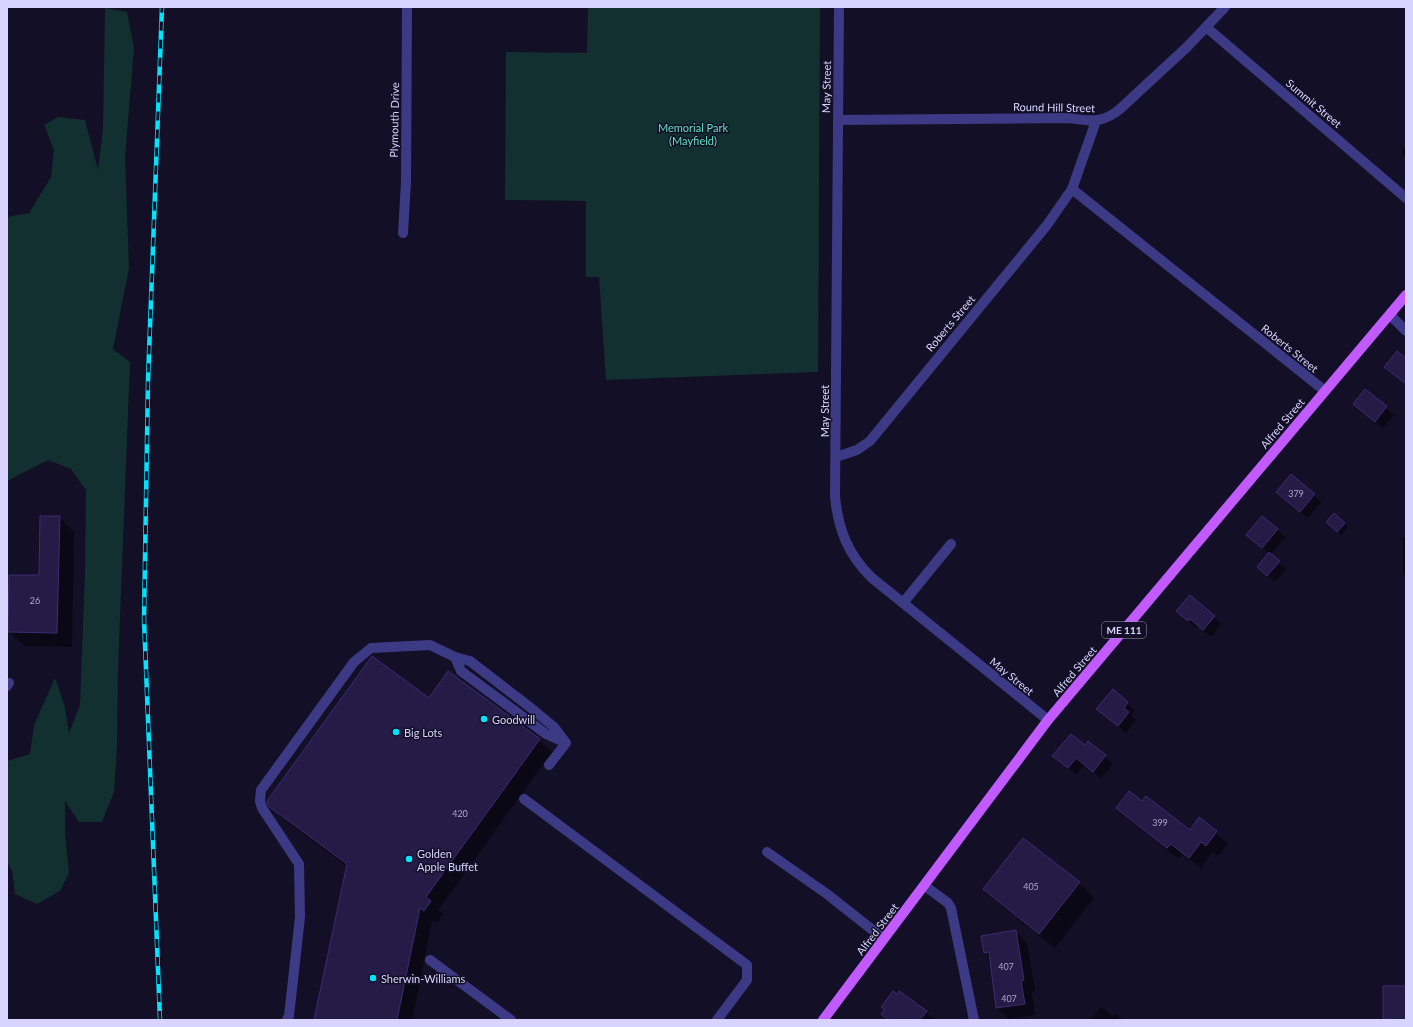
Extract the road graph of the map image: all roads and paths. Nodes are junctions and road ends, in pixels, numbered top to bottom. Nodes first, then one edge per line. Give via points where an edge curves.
1 (407, 7) edge
2 (839, 7) edge
3 (1225, 7) edge
4 (1206, 27) junction
5 (838, 120) junction
6 (1096, 121) junction
7 (1072, 189) junction
8 (1406, 198) edge
9 (403, 233) dead end
10 (1406, 295) edge
11 (1390, 315) junction
12 (1406, 331) edge
13 (1325, 391) junction
14 (836, 457) junction
15 (951, 544) dead end
16 (903, 603) junction
17 (1048, 720) junction
18 (549, 764) dead end
19 (524, 799) dead end
20 (767, 852) dead end
21 (925, 886) junction
22 (884, 939) junction
23 (430, 960) dead end
24 (287, 1020) edge
25 (511, 1020) edge
26 (717, 1020) edge
27 (823, 1020) edge
28 (974, 1020) edge

1 - 9 street, Plymouth Drive via 406,182
2 - 5 street, May Street
3 - 4 street, Round Hill Street
4 - 6 street, Round Hill Street via 1120,109 1109,118
4 - 8 street, Summit Street
5 - 6 street, Round Hill Street via 1068,118
5 - 14 street, May Street
6 - 7 street, Roberts Street
7 - 13 street, Roberts Street
7 - 14 street, Roberts Street via 1047,225 870,441 857,450
10 - 11 main road, Alfred Street / ME 111
11 - 12 street
11 - 13 main road, Alfred Street / ME 111
13 - 17 main road, Alfred Street / ME 111
14 - 16 street, May Street via 837,511 846,544 865,571
15 - 16 street
16 - 17 street, May Street
17 - 21 main road, Alfred Street / ME 111
18 - 24 street via 566,743 546,734 461,671 455,657 430,645 371,648 354,662 261,790 262,808 299,864 300,917
19 - 26 street via 747,965 747,980
20 - 22 street via 827,894
21 - 22 main road, Alfred Street / ME 111
21 - 28 street via 951,908
22 - 27 main road, Alfred Street / ME 111
23 - 25 street

